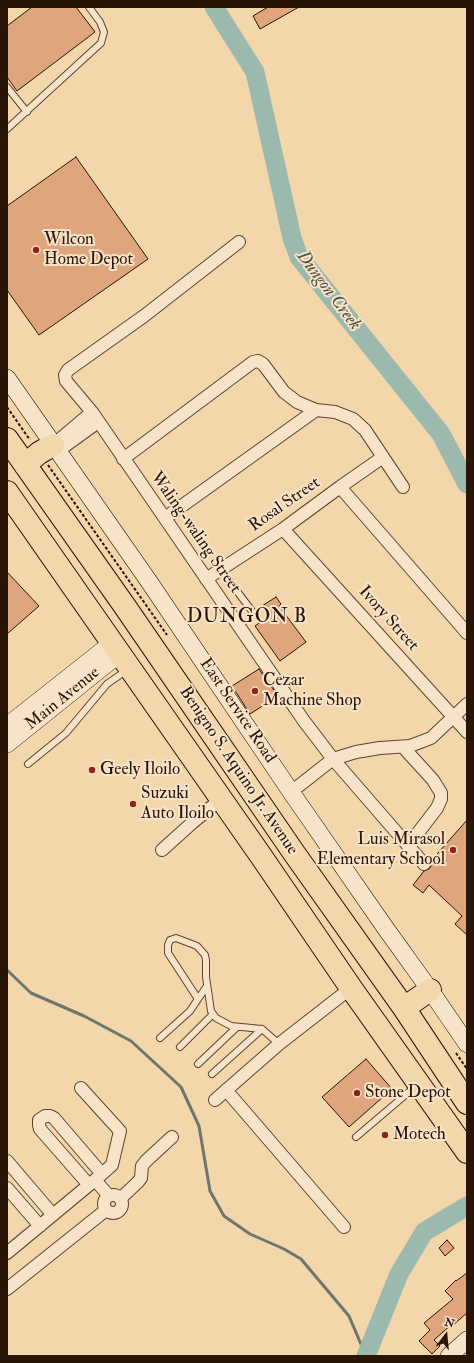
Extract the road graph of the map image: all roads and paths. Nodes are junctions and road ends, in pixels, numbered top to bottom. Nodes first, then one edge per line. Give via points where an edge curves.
1 (88, 7) edge
2 (7, 87) edge
3 (27, 112) junction
4 (7, 129) edge
5 (239, 242) dead end
6 (7, 378) edge
7 (316, 410) junction
8 (95, 417) junction
9 (7, 439) edge
10 (53, 445) junction
11 (383, 458) junction
12 (123, 459) junction
13 (26, 465) junction
14 (340, 487) junction
15 (403, 487) dead end
16 (7, 492) edge
17 (165, 518) junction
18 (283, 529) junction
19 (75, 537) junction
20 (50, 553) junction
21 (221, 570) junction
22 (206, 579) junction
23 (252, 610) dead end
24 (467, 633) edge
25 (120, 655) junction
26 (467, 704) edge
27 (453, 717) junction
28 (7, 726) edge
29 (467, 732) edge
30 (7, 744) edge
31 (403, 747) junction
32 (333, 759) junction
33 (28, 764) dead end
34 (291, 792) junction
35 (221, 799) junction
36 (286, 842) junction
37 (408, 846) junction
38 (162, 850) dead end
39 (262, 856) junction
40 (424, 864) dead end
41 (207, 986) junction
42 (351, 988) junction
43 (430, 990) junction
44 (198, 999) junction
45 (404, 1008) junction
46 (213, 1014) junction
47 (237, 1027) junction
48 (262, 1029) junction
49 (160, 1038) dead end
50 (279, 1044) junction
51 (467, 1044) edge
52 (180, 1047) dead end
53 (198, 1064) dead end
54 (212, 1074) dead end
55 (419, 1084) junction
56 (81, 1088) dead end
57 (226, 1090) junction
58 (215, 1100) dead end
59 (467, 1103) edge
60 (356, 1137) dead end
61 (172, 1138) dead end
62 (467, 1152) edge
63 (7, 1161) edge
64 (95, 1180) junction
65 (7, 1188) edge
66 (114, 1197) junction
67 (106, 1210) junction
68 (53, 1215) junction
69 (40, 1226) junction
70 (344, 1227) dead end
71 (8, 1250) edge
72 (7, 1289) edge
73 (467, 1340) edge
74 (449, 1356) edge

1 - 3 lane via 100,22 104,32 101,43
2 - 3 lane
3 - 4 lane
5 - 8 street, Waling-waling Street via 144,316 68,370 64,375 66,381
6 - 10 street, East Service Road
7 - 11 street via 335,412 353,420 365,430
7 - 12 street via 297,402 284,392 263,364 253,362
7 - 17 street
8 - 10 street
8 - 12 street, Waling-waling Street
9 - 13 highway, Benigno S. Aquino Jr. Avenue
10 - 13 highway
10 - 34 street, East Service Road
11 - 14 street, Rosal Street
11 - 15 street
12 - 17 street, Waling-waling Street
13 - 19 highway, Benigno S. Aquino Jr. Avenue
14 - 18 street, Rosal Street
14 - 24 street
16 - 20 highway, Benigno S. Aquino Jr. Avenue
17 - 22 street, Waling-waling Street
18 - 21 street, Rosal Street
18 - 27 street, Ivory Street
19 - 20 highway
19 - 36 highway, Benigno S. Aquino Jr. Avenue
20 - 25 highway, Benigno S. Aquino Jr. Avenue
21 - 22 street, Rosal Street
21 - 23 lane
22 - 32 street, Waling-waling Street
25 - 28 street, Main Avenue
25 - 30 street, Main Avenue
25 - 33 lane via 107,684 66,733
25 - 35 highway, Benigno S. Aquino Jr. Avenue
26 - 27 street
27 - 29 street, Ivory Street
27 - 31 street via 431,738
31 - 32 street via 356,752
31 - 37 street via 441,792 437,808
32 - 34 street
32 - 37 street, Waling-waling Street
34 - 43 street, East Service Road
35 - 38 street
35 - 39 highway, Benigno S. Aquino Jr. Avenue
36 - 39 highway
36 - 45 highway, Benigno S. Aquino Jr. Avenue
37 - 40 street, Waling-waling Street
39 - 42 highway, Benigno S. Aquino Jr. Avenue
41 - 44 lane
41 - 44 lane via 205,955 196,946 176,938 170,940 168,954
41 - 46 lane
42 - 50 street
42 - 55 highway, Benigno S. Aquino Jr. Avenue
43 - 45 highway
43 - 51 street, East Service Road
44 - 49 lane via 190,1011
45 - 59 highway, Benigno S. Aquino Jr. Avenue
46 - 47 lane via 227,1024
46 - 52 lane
47 - 48 lane
47 - 53 lane
48 - 50 lane
48 - 54 lane
50 - 57 street
55 - 60 lane
55 - 62 highway, Benigno S. Aquino Jr. Avenue
56 - 64 street via 120,1131 112,1165
57 - 58 street
57 - 70 street
61 - 66 street via 142,1166 140,1178 135,1186
63 - 68 street
64 - 64 street via 54,1118 44,1116 39,1120 40,1129
64 - 66 street
64 - 68 street
65 - 69 street
66 - 67 street via 104,1202
66 - 67 street via 122,1206 120,1210 111,1213
67 - 72 street
68 - 69 street
69 - 71 street
73 - 74 street

